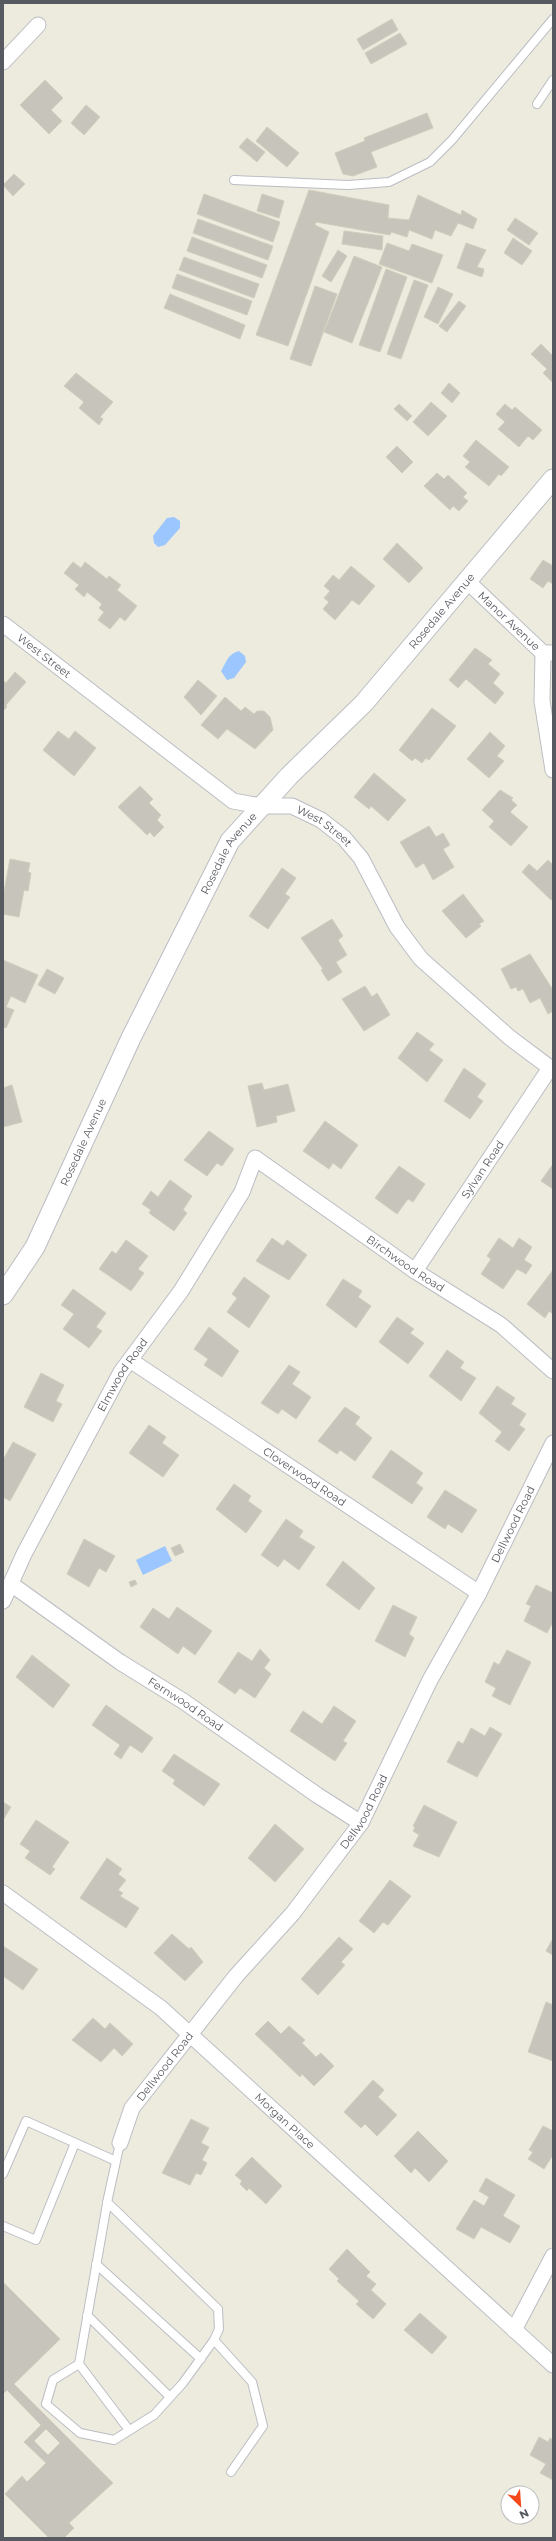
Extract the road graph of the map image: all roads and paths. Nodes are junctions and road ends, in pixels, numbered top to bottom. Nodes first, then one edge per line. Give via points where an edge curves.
1 (553, 19) edge
2 (38, 25) dead end
3 (3, 62) edge
4 (553, 80) edge
5 (537, 104) dead end
6 (234, 180) dead end
7 (553, 479) edge
8 (467, 581) junction
9 (3, 624) edge
10 (548, 653) edge
11 (553, 770) edge
12 (261, 806) junction
13 (551, 1069) edge
14 (255, 1158) joint
15 (415, 1271) junction
16 (3, 1296) edge
17 (130, 1360) junction
18 (553, 1371) edge
19 (553, 1443) edge
20 (11, 1584) junction
21 (478, 1594) junction
22 (3, 1601) edge
23 (361, 1823) junction
24 (3, 1893) edge
25 (190, 2033) junction
26 (75, 2143) junction
27 (120, 2143) joint
28 (116, 2161) junction
29 (3, 2174) edge
30 (107, 2202) junction
31 (3, 2226) edge
32 (553, 2256) edge
33 (96, 2264) junction
34 (87, 2315) junction
35 (514, 2330) junction
36 (214, 2340) junction
37 (201, 2359) junction
38 (79, 2364) junction
39 (553, 2365) edge
40 (170, 2397) junction
41 (129, 2430) junction
42 (232, 2472) dead end

1 - 6 lane via 452,140 430,162 390,182 348,185
2 - 3 street
4 - 5 lane
7 - 8 street, Rosedale Avenue
8 - 10 street, Manor Avenue
8 - 12 street, Rosedale Avenue via 364,703
9 - 12 street, West Street via 233,801
10 - 11 street via 542,702
12 - 13 street, West Street via 292,806 321,820 344,838 361,858 397,927 421,959 508,1037
12 - 16 street, Rosedale Avenue via 230,841 131,1038 35,1247
13 - 15 street, Sylvan Road
14 - 15 street, Birchwood Road
14 - 17 street, Elmwood Road via 242,1192 185,1285
15 - 18 street, Birchwood Road via 501,1325
17 - 20 street, Elmwood Road via 121,1372 24,1554
17 - 21 street, Cloverwood Road
19 - 21 street, Dellwood Road
20 - 22 street, Elmwood Road
20 - 23 street, Fernwood Road via 120,1662 184,1701
21 - 23 street, Dellwood Road via 430,1680
23 - 25 street, Dellwood Road via 294,1913 236,1976
24 - 25 street, Morgan Place via 160,2008
25 - 27 street, Dellwood Road via 132,2108
25 - 35 street, Morgan Place
26 - 28 lane
26 - 29 lane via 26,2121
26 - 31 lane via 36,2240
27 - 28 lane
28 - 30 lane
30 - 33 lane
30 - 36 lane via 218,2309 219,2329
32 - 35 street
33 - 34 lane
33 - 37 lane
34 - 38 lane
34 - 40 lane
35 - 39 street, Morgan Place
36 - 37 lane
36 - 42 lane via 252,2382 263,2426
37 - 40 lane
38 - 41 lane
38 - 41 lane via 53,2380 46,2404 80,2433 114,2440
40 - 41 lane via 154,2415

